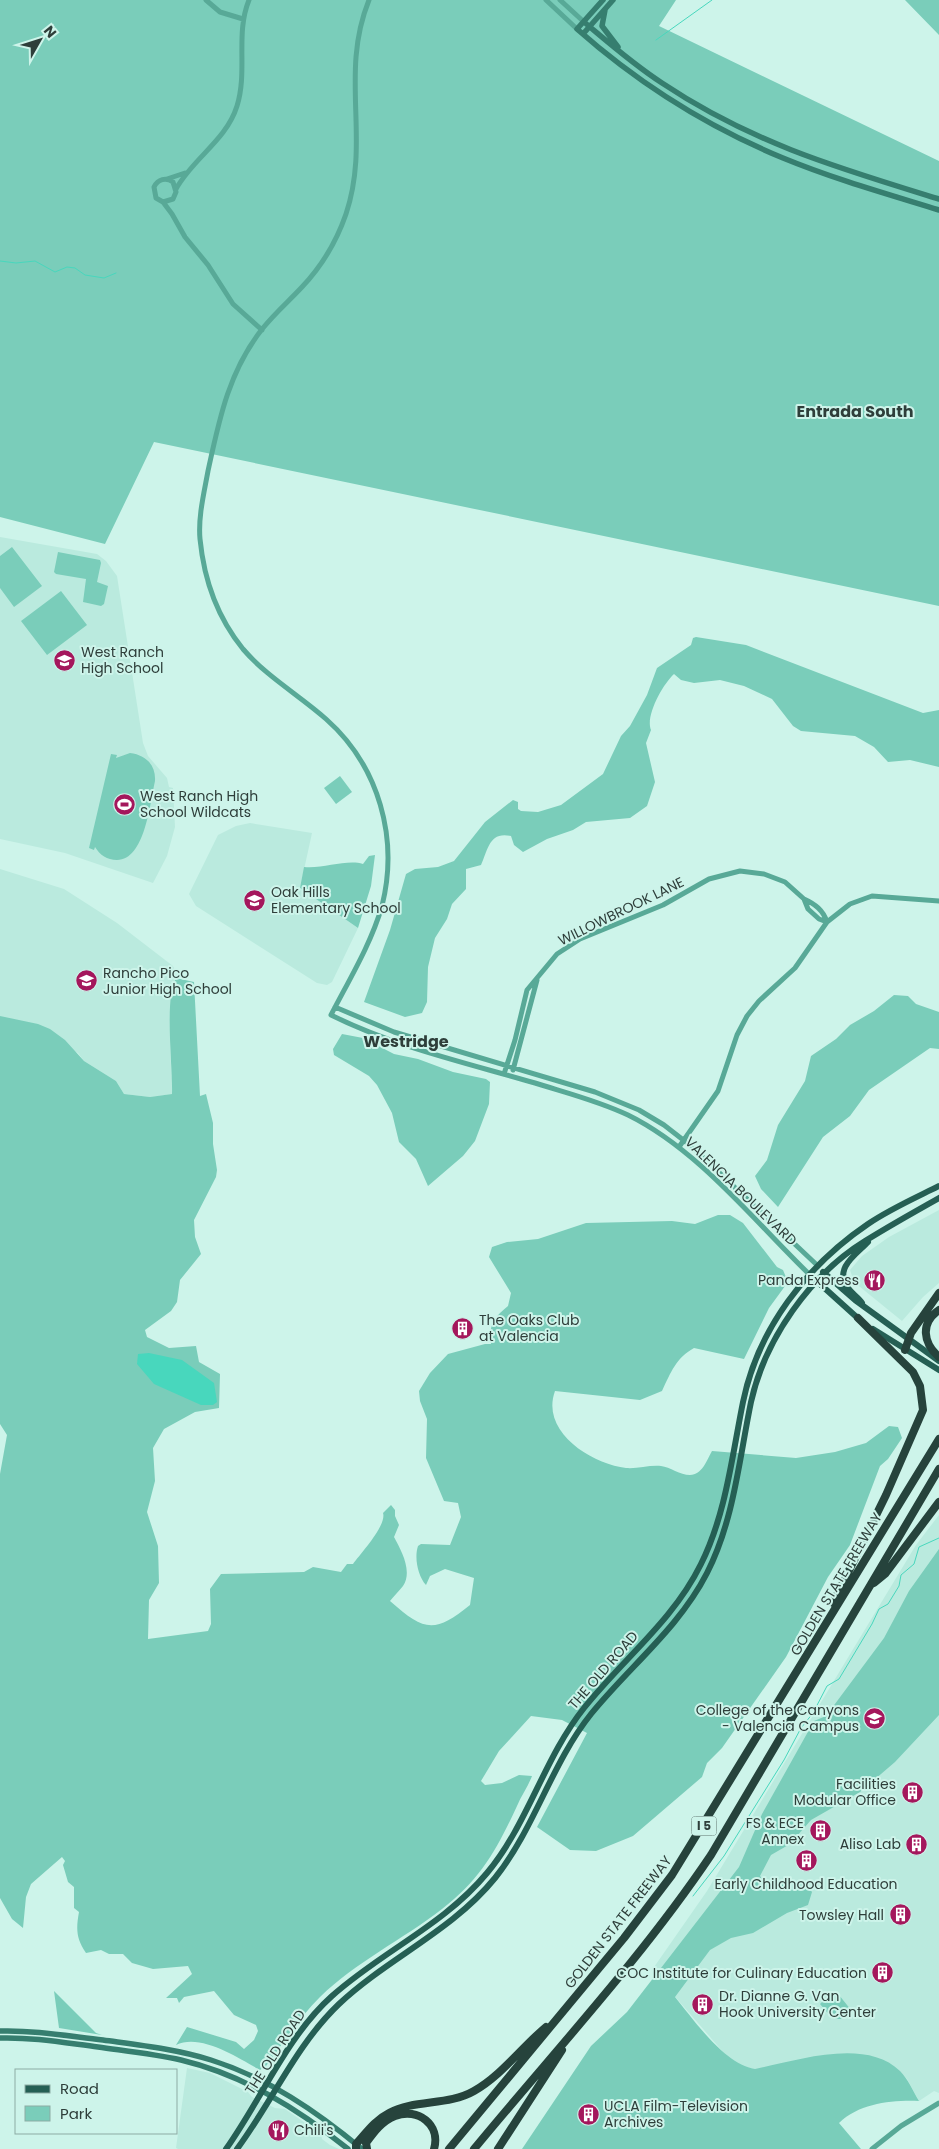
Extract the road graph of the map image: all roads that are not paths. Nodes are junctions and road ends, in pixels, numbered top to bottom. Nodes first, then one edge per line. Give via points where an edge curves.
1 (206, 0) edge
2 (249, 0) edge
3 (369, 0) edge
4 (546, 0) edge
5 (560, 0) edge
6 (603, 0) edge
7 (613, 0) edge
8 (605, 10) junction
9 (243, 19) junction
10 (584, 22) junction
11 (590, 26) junction
12 (577, 29) junction
13 (583, 34) junction
14 (620, 52) junction
15 (185, 172) junction
16 (166, 179) junction
17 (176, 189) junction
18 (173, 199) junction
19 (939, 199) edge
20 (163, 202) junction
21 (939, 210) edge
22 (172, 214) junction
23 (262, 330) junction
24 (939, 900) edge
25 (828, 922) junction
26 (537, 979) junction
27 (335, 1006) junction
28 (508, 1066) junction
29 (514, 1068) junction
30 (504, 1074) junction
31 (511, 1076) junction
32 (684, 1140) junction
33 (678, 1147) junction
34 (939, 1186) edge
35 (939, 1198) edge
36 (875, 1235) junction
37 (818, 1266) junction
38 (810, 1274) junction
39 (825, 1274) junction
40 (817, 1282) junction
41 (939, 1293) edge
42 (867, 1310) junction
43 (939, 1310) edge
44 (858, 1318) junction
45 (907, 1340) junction
46 (905, 1350) junction
47 (939, 1357) edge
48 (939, 1361) edge
49 (939, 1370) edge
50 (742, 1405) junction
51 (751, 1406) junction
52 (938, 1439) edge
53 (939, 1469) edge
54 (939, 1502) edge
55 (870, 1585) junction
56 (826, 1623) junction
57 (560, 2014) junction
58 (576, 2027) junction
59 (0, 2031) edge
60 (0, 2038) edge
61 (268, 2084) junction
62 (276, 2088) junction
63 (264, 2091) junction
64 (272, 2095) junction
65 (939, 2103) edge
66 (493, 2126) junction
67 (358, 2147) edge
68 (226, 2149) edge
69 (237, 2149) edge
70 (348, 2149) edge
71 (367, 2149) edge
72 (434, 2149) edge
73 (449, 2149) edge
74 (474, 2149) edge
75 (479, 2149) edge
76 (498, 2149) edge
77 (872, 2149) edge

1 - 9 street via 220,12
2 - 9 street
3 - 23 street via 355,55 358,154 346,215 333,243 311,276
4 - 12 street
5 - 10 street
6 - 10 main road
7 - 8 main road
8 - 11 main road
8 - 14 main road via 602,29
9 - 15 street via 241,84 236,107 221,136
10 - 11 main road
10 - 12 main road
11 - 13 main road
11 - 14 main road
12 - 13 main road
13 - 21 main road via 643,82 740,138 814,170
14 - 19 main road via 666,86 742,129 830,166
15 - 16 street
15 - 17 street
16 - 17 street via 173,182
16 - 20 street via 158,181 154,187 154,195
17 - 18 street
18 - 20 street
18 - 22 street
20 - 22 street
22 - 23 street via 233,304
23 - 27 street via 235,372 221,415 201,511 201,554 212,596 232,633 262,668 340,732 364,764 381,804 388,853 384,898 372,934
24 - 25 street via 872,896 850,904
25 - 26 street, WILLOWBROOK LANE via 819,908 775,877 754,872 728,872 663,905 573,943 551,960
25 - 32 street via 795,968 759,1000 747,1016 718,1091
26 - 28 street, WILLOWBROOK LANE via 525,994
26 - 29 street, WILLOWBROOK LANE
27 - 28 street, VALENCIA BOULEVARD via 412,1038
27 - 30 street, VALENCIA BOULEVARD via 331,1015 368,1032
28 - 29 street, VALENCIA BOULEVARD
28 - 30 street, WILLOWBROOK LANE
29 - 31 street, WILLOWBROOK LANE
29 - 32 street, VALENCIA BOULEVARD via 624,1103 652,1117
30 - 31 street, VALENCIA BOULEVARD
31 - 33 street, VALENCIA BOULEVARD via 605,1105 645,1124
32 - 33 street
32 - 37 street, VALENCIA BOULEVARD
33 - 38 street, VALENCIA BOULEVARD
34 - 37 main road, THE OLD ROAD via 869,1224
35 - 36 main road, THE OLD ROAD
36 - 39 main road, THE OLD ROAD
36 - 42 main road via 848,1260 843,1273 848,1288
37 - 38 main road, THE OLD ROAD
37 - 39 main road, VALENCIA BOULEVARD
38 - 40 main road, VALENCIA BOULEVARD
38 - 50 main road, THE OLD ROAD via 767,1334 749,1377
39 - 40 main road, THE OLD ROAD
39 - 42 main road, VALENCIA BOULEVARD
40 - 44 main road, VALENCIA BOULEVARD
40 - 51 main road, THE OLD ROAD via 791,1315 769,1352
41 - 45 highway
42 - 45 main road, VALENCIA BOULEVARD
43 - 47 highway via 925,1330 929,1346
44 - 46 main road, VALENCIA BOULEVARD
44 - 56 highway via 913,1372 920,1386 923,1410
45 - 46 highway
45 - 48 main road, VALENCIA BOULEVARD
46 - 49 main road, VALENCIA BOULEVARD
50 - 51 main road
50 - 61 main road, THE OLD ROAD via 720,1516 702,1563 685,1593 664,1621 576,1718 514,1833 487,1873 443,1916 331,1997 307,2023
51 - 62 main road, THE OLD ROAD via 724,1531 693,1598 576,1734 520,1840 494,1878 460,1914 341,2003 305,2043
52 - 56 highway, GOLDEN STATE FREEWAY / I 5
53 - 55 highway, I 5
54 - 55 highway via 885,1574
55 - 58 highway, I 5 via 688,1889
56 - 57 highway, GOLDEN STATE FREEWAY / I 5 via 680,1863 652,1903
57 - 67 highway via 481,2087 452,2100 389,2112 375,2123
57 - 73 highway, GOLDEN STATE FREEWAY / I 5
58 - 66 highway, I 5
58 - 76 highway
59 - 61 main road via 51,2033 180,2052 226,2065
60 - 63 main road via 50,2041 180,2060 213,2069
61 - 62 main road
61 - 63 main road, THE OLD ROAD
62 - 64 main road, THE OLD ROAD
62 - 67 main road via 311,2109
63 - 64 main road
63 - 68 main road, THE OLD ROAD
64 - 69 main road, THE OLD ROAD
64 - 70 main road
65 - 77 street via 901,2126
66 - 74 highway, I 5
66 - 75 highway
71 - 72 highway via 366,2143 381,2125 396,2116 409,2114 420,2116 430,2124 434,2133

